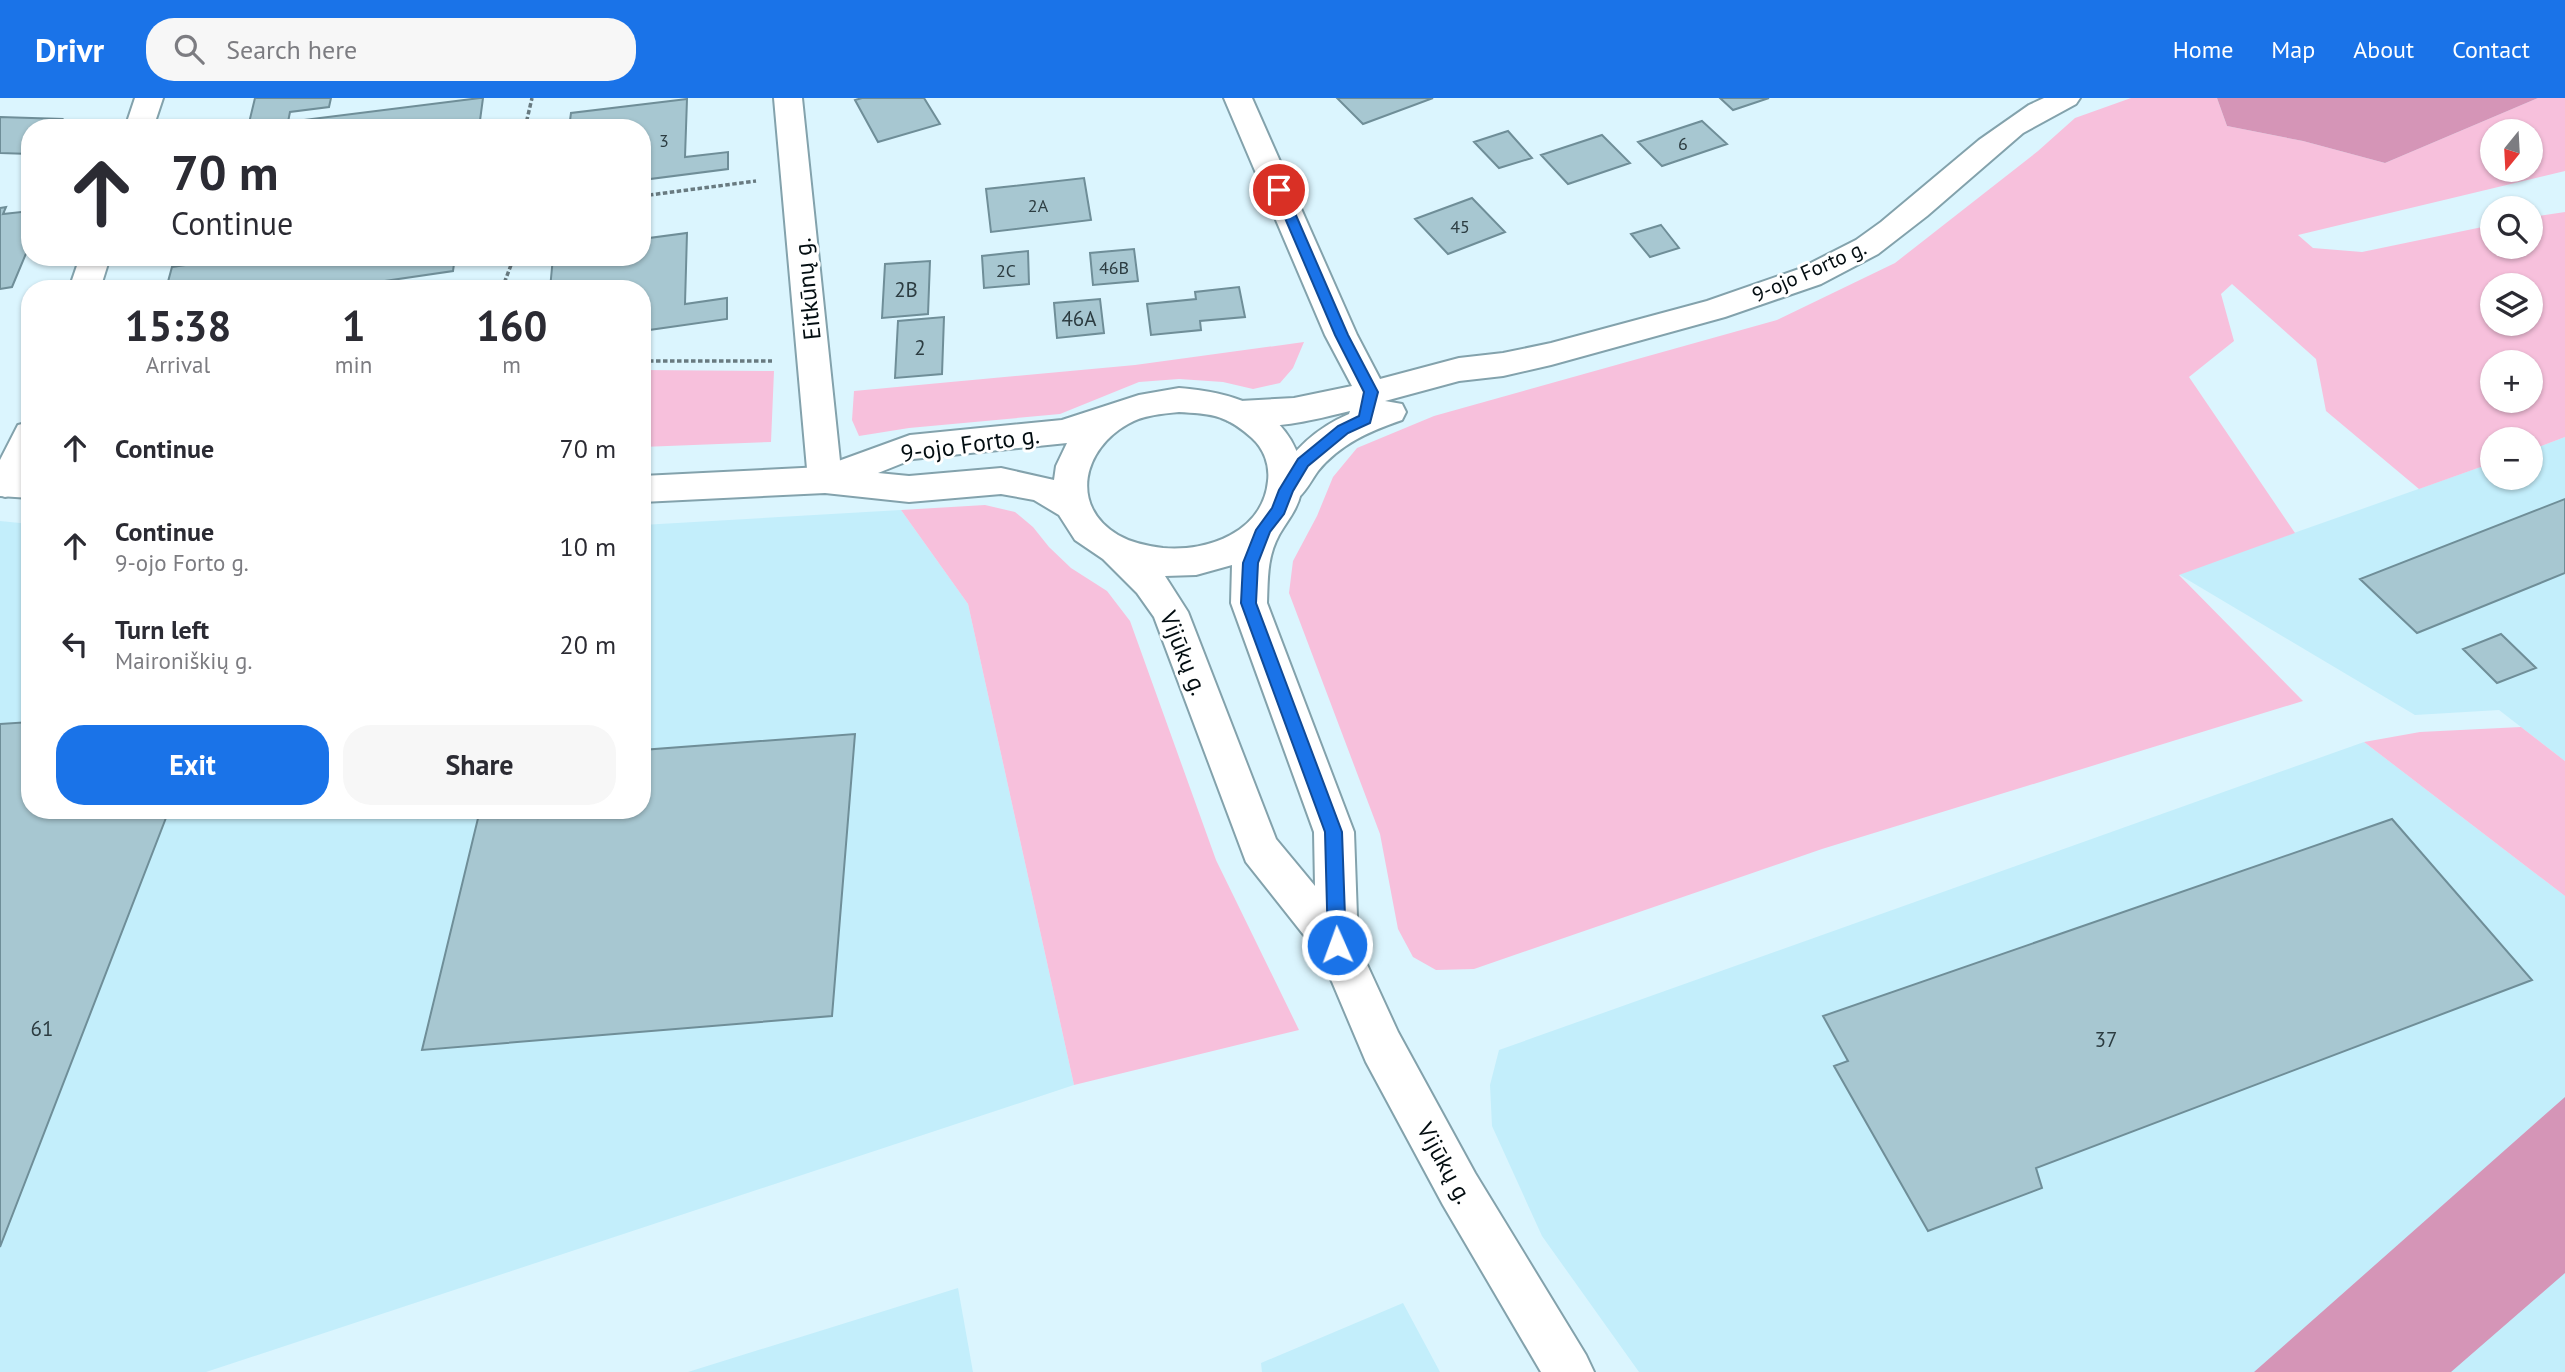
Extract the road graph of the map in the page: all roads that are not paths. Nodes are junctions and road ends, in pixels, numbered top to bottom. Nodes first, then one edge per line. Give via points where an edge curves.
1 (149, 98) edge
2 (788, 98) edge
3 (1238, 98) edge
4 (2066, 98) edge
5 (142, 119) edge
6 (1368, 406) junction
7 (1240, 413) junction
8 (1116, 416) junction
9 (21, 459) edge
10 (825, 480) junction
11 (12, 484) edge
12 (651, 489) edge
13 (1286, 490) junction
14 (1072, 506) junction
15 (1264, 530) junction
16 (1117, 552) junction
17 (1337, 945) junction
18 (1569, 1372) edge

1 - 5 main road
2 - 10 main road, Eitkūnų g.
3 - 6 main road
4 - 6 main road, 9-ojo Forto g. via 2017,126 1866,247 1821,270 1755,296 1511,363 1469,388
6 - 7 main road, 9-ojo Forto g.
6 - 13 main road, 9-ojo Forto g. via 1303,462
7 - 8 main road via 1211,403 1179,400 1146,404
7 - 13 main road via 1262,427 1278,446 1286,467
8 - 10 main road, 9-ojo Forto g. via 1062,432 910,447
8 - 14 main road via 1092,433 1076,456 1069,480
9 - 11 main road
10 - 12 main road, 9-ojo Forto g.
10 - 14 main road, 9-ojo Forto g. via 909,489 1001,481 1042,489
13 - 15 main road via 1279,510
14 - 16 main road via 1097,540
15 - 16 main road via 1211,559 1179,564
15 - 17 main road, Vijūkų g. via 1250,563 1248,603 1334,832
16 - 17 main road, Vijūkų g. via 1150,583 1170,612 1260,849
17 - 18 main road, Vijūkų g. via 1382,1047 1452,1177

